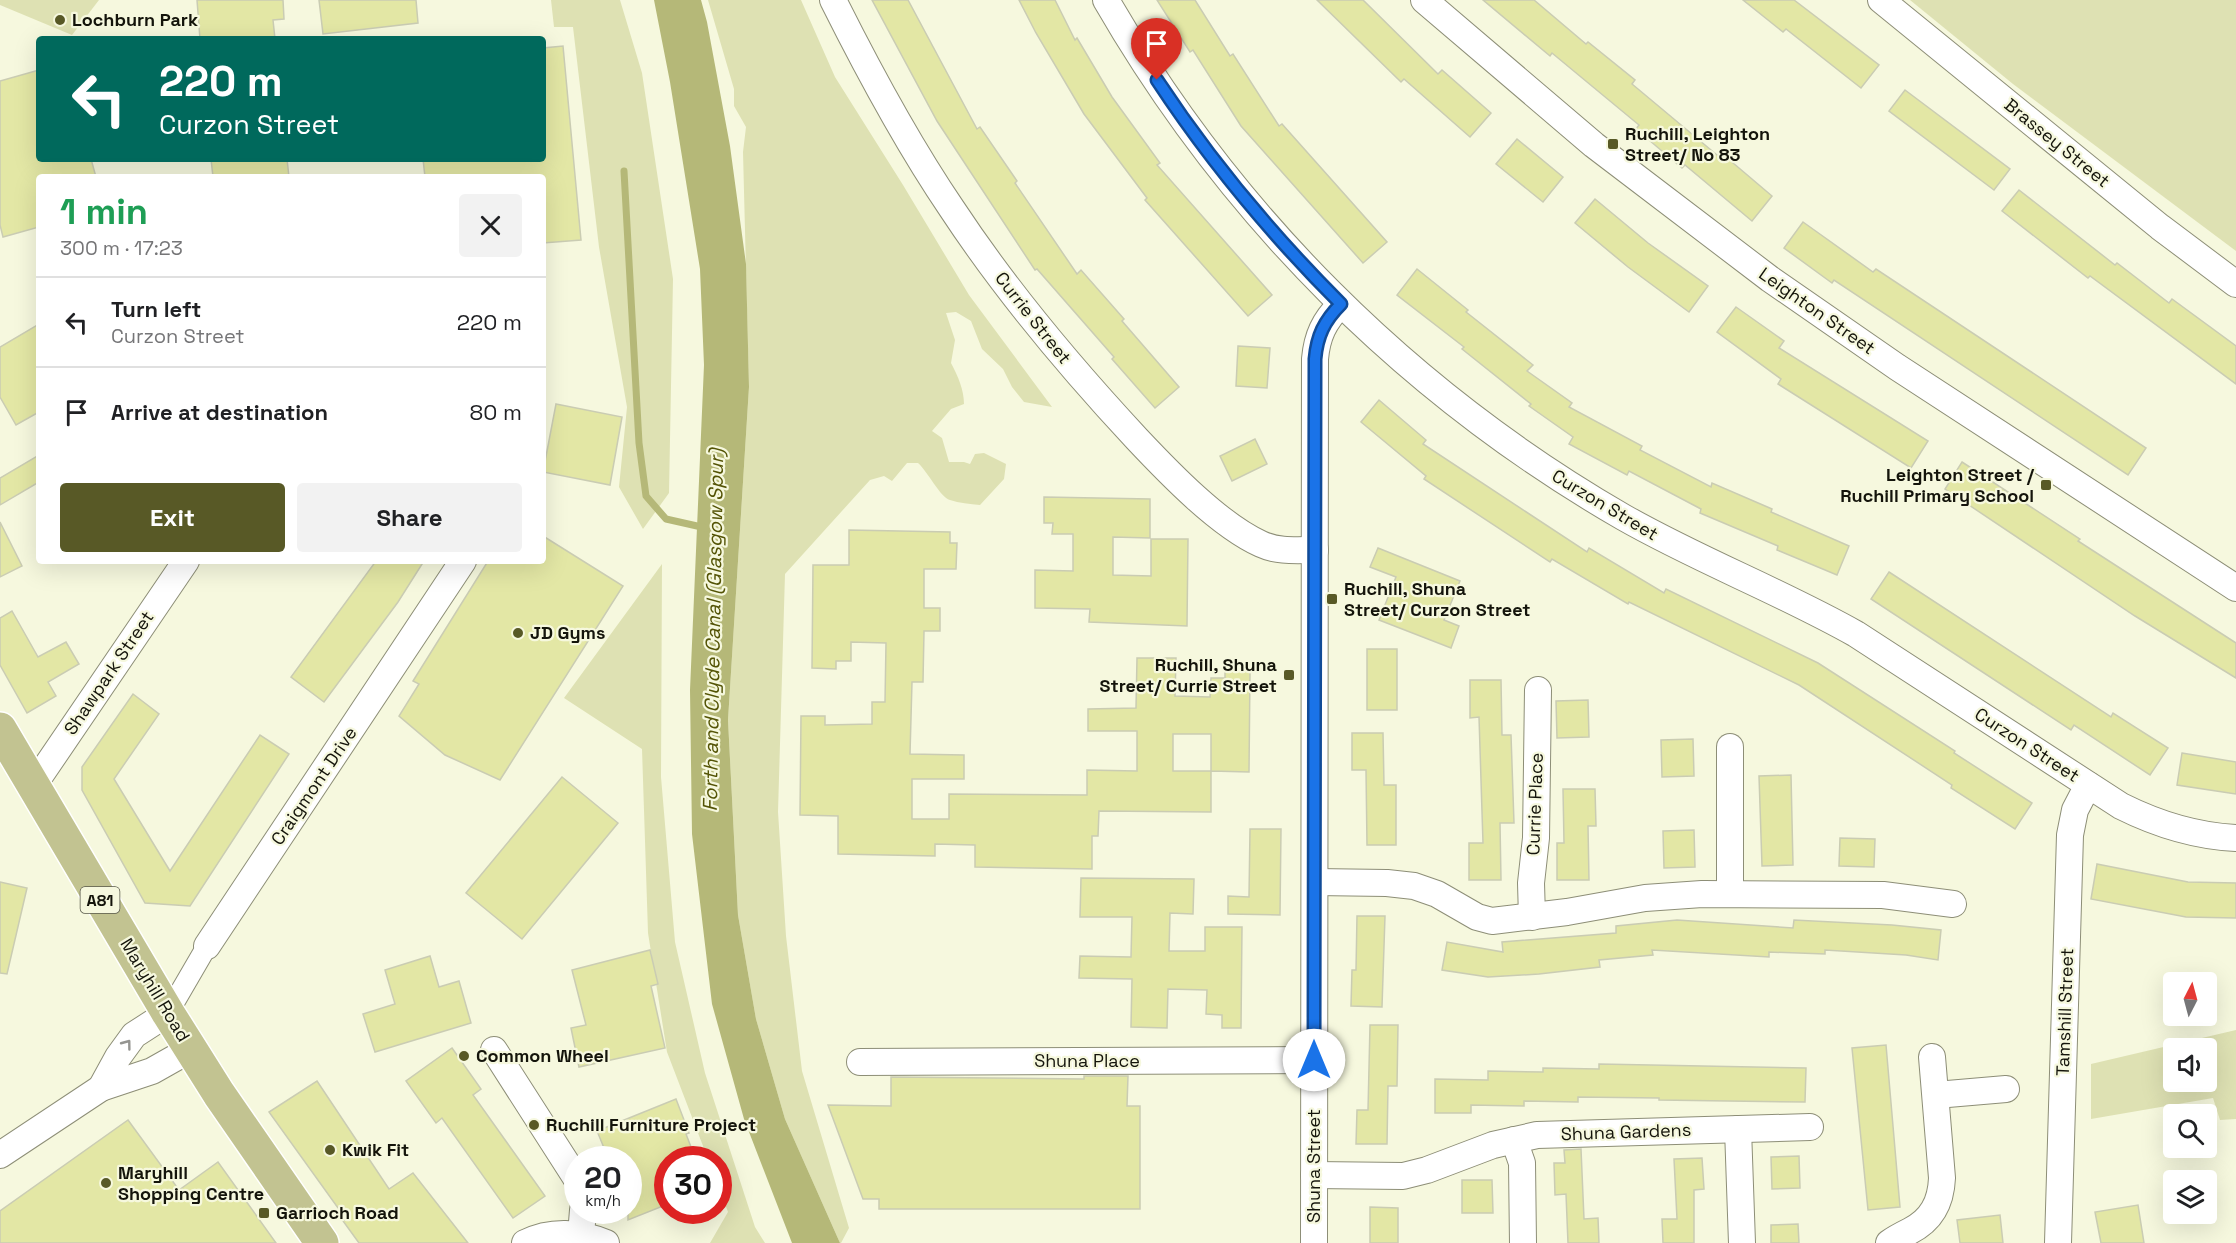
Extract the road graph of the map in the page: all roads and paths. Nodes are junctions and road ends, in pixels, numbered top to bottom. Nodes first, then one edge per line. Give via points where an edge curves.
1 (833, 0) edge
2 (1106, 0) edge
3 (1424, 0) edge
4 (1881, 0) edge
5 (2236, 285) edge
6 (1341, 304) junction
7 (1315, 550) junction
8 (184, 564) edge
9 (461, 564) edge
10 (2236, 588) edge
11 (1538, 690) dead end
12 (0, 729) edge
13 (1730, 747) dead end
14 (2088, 785) junction
15 (33, 786) junction
16 (2236, 838) edge
17 (1314, 882) junction
18 (1730, 893) junction
19 (1953, 904) dead end
20 (1532, 917) junction
21 (207, 946) joint
22 (168, 1013) junction
23 (192, 1049) junction
24 (494, 1050) dead end
25 (1932, 1057) dead end
26 (1314, 1060) junction
27 (860, 1062) dead end
28 (101, 1088) junction
29 (2006, 1089) dead end
30 (1936, 1095) junction
31 (1810, 1127) dead end
32 (1738, 1129) junction
33 (1514, 1140) junction
34 (0, 1155) edge
35 (564, 1159) edge
36 (1314, 1175) junction
37 (579, 1224) edge
38 (583, 1224) edge
39 (322, 1243) edge
40 (525, 1243) edge
41 (606, 1243) edge
42 (1314, 1243) edge
43 (1523, 1243) edge
44 (1742, 1243) edge
45 (1889, 1243) edge
46 (2058, 1243) edge

1 - 7 street, Currie Street via 891,110 951,209 1087,386 1173,476 1229,524 1260,544
2 - 6 street, Curzon Street via 1217,166
3 - 10 street, Leighton Street via 1603,152 1770,279 1897,368
4 - 5 street, Brassey Street
6 - 7 street, Shuna Street via 1325,323 1316,346
6 - 14 street, Curzon Street via 1471,418 1527,458 1685,551 1814,610 1856,634
7 - 17 street, Shuna Street
8 - 15 street, Shawpark Street
9 - 21 street, Craigmont Drive
11 - 20 street, Currie Place
12 - 15 main road, Maryhill Road / A81
13 - 18 street
14 - 16 street, Curzon Street via 2148,819 2192,832
14 - 46 street, Tamshill Street via 2075,810 2070,835
15 - 22 main road, Maryhill Road / A81
17 - 20 street via 1414,886 1485,920
17 - 26 street, Shuna Street
18 - 19 street via 1883,895
18 - 20 street via 1645,898
21 - 22 street, Craigmont Drive
22 - 23 main road, Maryhill Road / A81
28 -> 22 street via 134,1035
23 - 28 street via 152,1071
23 - 39 main road, Maryhill Road / A81
24 - 35 street
25 - 30 street
26 - 27 street, Shuna Place
26 - 36 street, Shuna Street
28 - 34 street
29 - 30 street
30 - 45 street via 1942,1178 1938,1202 1925,1222
31 - 32 street, Shuna Gardens
32 - 33 street, Shuna Gardens via 1536,1135
32 - 44 street
33 - 36 street, Shuna Gardens via 1409,1175
33 - 43 street via 1522,1163
36 - 42 street, Shuna Street
37 - 40 street
38 - 41 street

